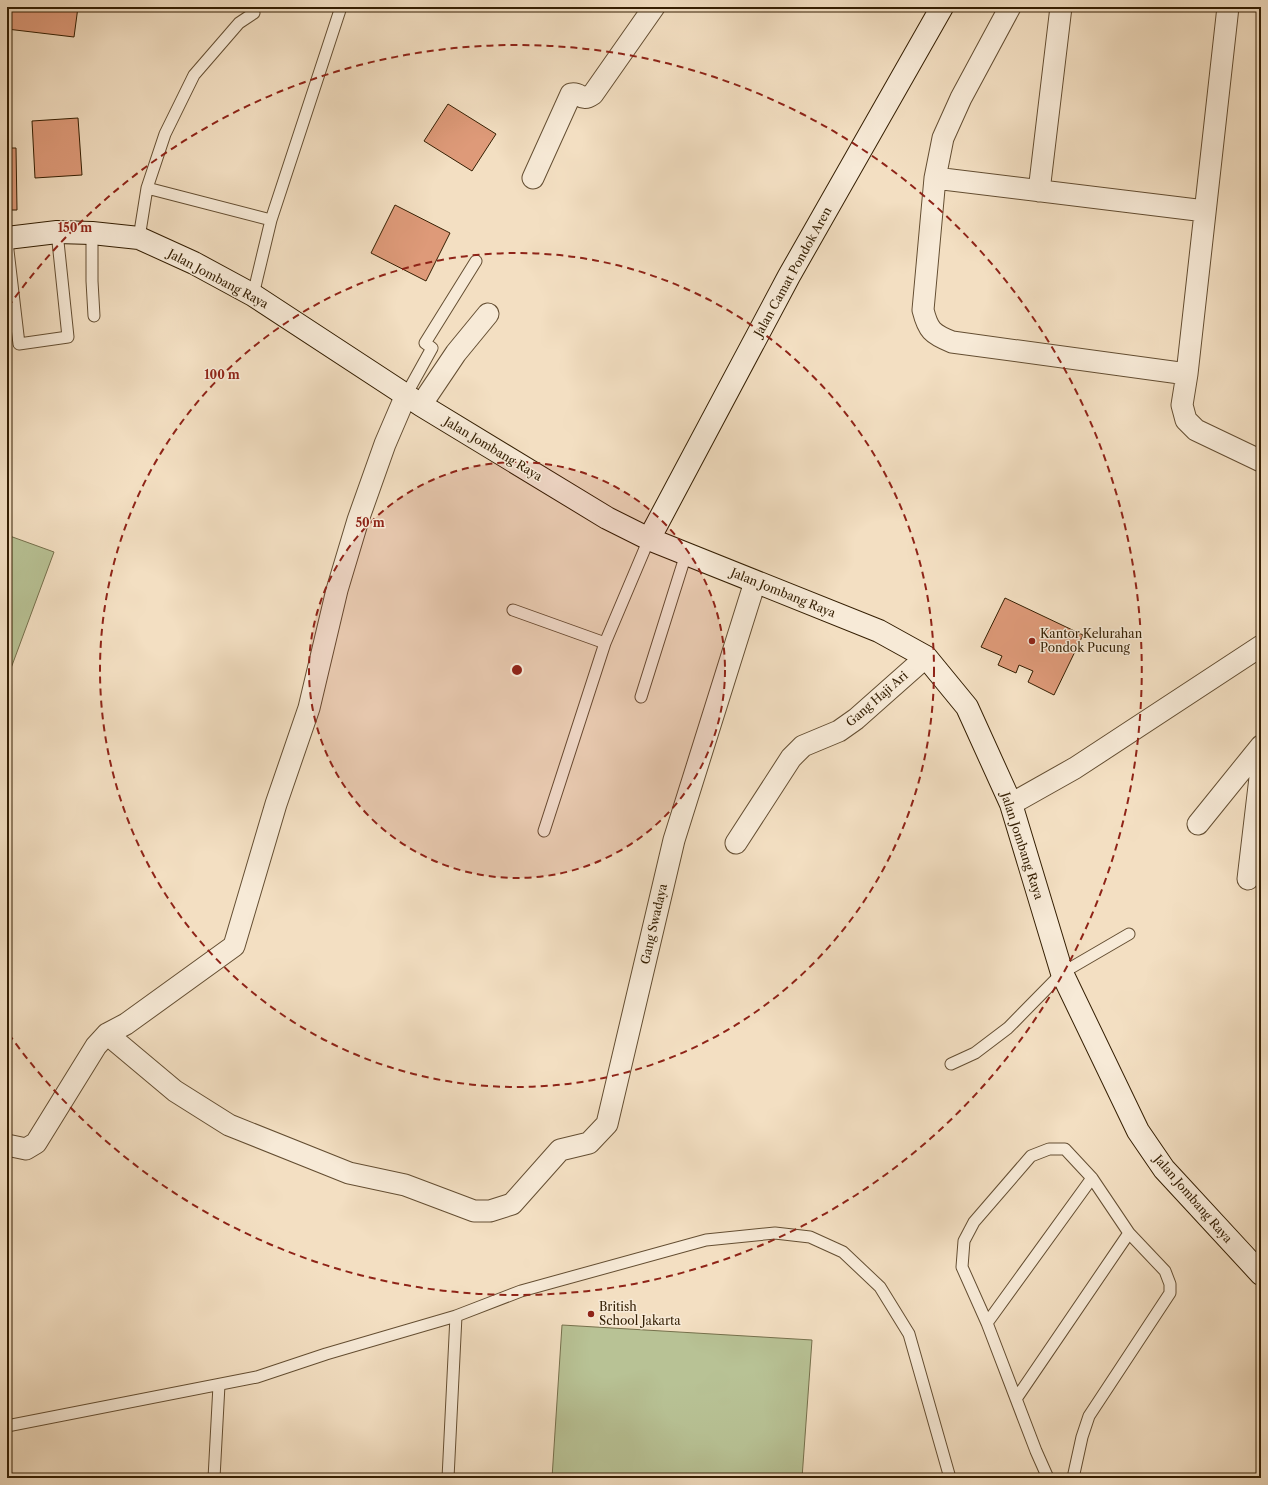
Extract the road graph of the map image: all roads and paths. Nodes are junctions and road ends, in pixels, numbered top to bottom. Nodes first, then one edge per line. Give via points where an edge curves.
1 (341, 7) edge
2 (654, 7) edge
3 (942, 7) edge
4 (1010, 7) edge
5 (1061, 7) edge
6 (1228, 7) edge
7 (254, 13) dead end
8 (533, 178) dead end
9 (935, 178) junction
10 (148, 188) junction
11 (1039, 191) junction
12 (1205, 211) junction
13 (271, 220) junction
14 (56, 232) junction
15 (92, 233) junction
16 (7, 238) edge
17 (139, 238) junction
18 (7, 242) edge
19 (476, 261) dead end
20 (253, 295) junction
21 (488, 314) dead end
22 (94, 316) dead end
23 (1187, 374) junction
24 (413, 400) junction
25 (1261, 460) edge
26 (649, 539) junction
27 (686, 554) junction
28 (755, 582) junction
29 (513, 610) dead end
30 (605, 643) junction
31 (1261, 646) edge
32 (926, 657) junction
33 (641, 697) dead end
34 (1261, 746) edge
35 (1261, 769) edge
36 (1011, 804) junction
37 (1198, 824) dead end
38 (544, 831) dead end
39 (736, 844) dead end
40 (1248, 879) dead end
41 (1129, 934) dead end
42 (1062, 973) junction
43 (107, 1034) junction
44 (952, 1064) dead end
45 (7, 1145) edge
46 (1092, 1178) junction
47 (1129, 1233) junction
48 (1261, 1274) edge
49 (456, 1316) junction
50 (987, 1324) junction
51 (219, 1385) junction
52 (1016, 1399) junction
53 (7, 1426) edge
54 (214, 1478) edge
55 (448, 1478) edge
56 (950, 1478) edge
57 (1048, 1478) edge
58 (1073, 1478) edge

1 - 13 lane
2 - 8 street via 593,94 587,98 571,94
3 - 26 main road, Jalan Camat Pondok Aren via 789,276
4 - 9 street via 961,98 943,138
5 - 11 street
6 - 12 street
7 - 10 lane via 239,23 194,75 165,134
9 - 11 street
9 - 23 street via 923,310 927,325 937,336 952,342
10 - 13 lane
10 - 17 lane
11 - 12 street
12 - 23 street
13 - 20 lane
14 - 15 main road, Jalan Jombang Raya
14 - 16 main road, Jalan Jombang Raya
14 - 18 lane via 68,337 19,344
15 - 17 main road, Jalan Jombang Raya
15 - 22 lane
17 - 20 main road, Jalan Jombang Raya via 194,263
19 - 24 lane via 425,343 432,348
20 - 24 main road, Jalan Jombang Raya
21 - 24 street
23 - 25 street via 1182,405 1186,420 1196,430
24 - 26 main road, Jalan Jombang Raya via 607,518
24 - 43 street via 385,444 358,520 339,583 309,708 276,804 234,946 126,1024
26 - 27 main road, Jalan Jombang Raya
26 - 30 lane
27 - 28 main road, Jalan Jombang Raya
27 - 33 lane
28 - 32 main road, Jalan Jombang Raya via 879,631
28 - 43 street, Gang Swadaya via 674,840 607,1124 589,1143 560,1150 512,1204 490,1211 474,1211 405,1185 349,1174 229,1125 175,1091
29 - 30 lane
30 - 38 lane
31 - 36 street via 1075,768
32 - 36 main road, Jalan Jombang Raya via 967,707
32 - 39 street, Gang Haji Ari via 845,727 802,746 791,758
34 - 37 street
35 - 40 street
36 - 42 main road, Jalan Jombang Raya
41 - 42 lane
42 - 44 lane via 1008,1028 975,1053
42 - 48 main road, Jalan Jombang Raya via 1138,1132 1164,1169
43 - 45 street via 96,1046 36,1143 26,1149
46 - 47 lane
46 - 50 lane
46 - 50 lane via 1065,1149 1049,1149 1032,1156 974,1222 964,1241 962,1267
47 - 52 lane
47 - 58 lane via 1165,1272 1170,1284 1170,1294 1089,1416
49 - 51 lane via 257,1377
49 - 55 lane
49 - 56 lane via 521,1291 706,1240 775,1233 810,1237 843,1252 880,1286 909,1334
50 - 52 lane
51 - 53 lane
51 - 54 lane
52 - 57 lane

